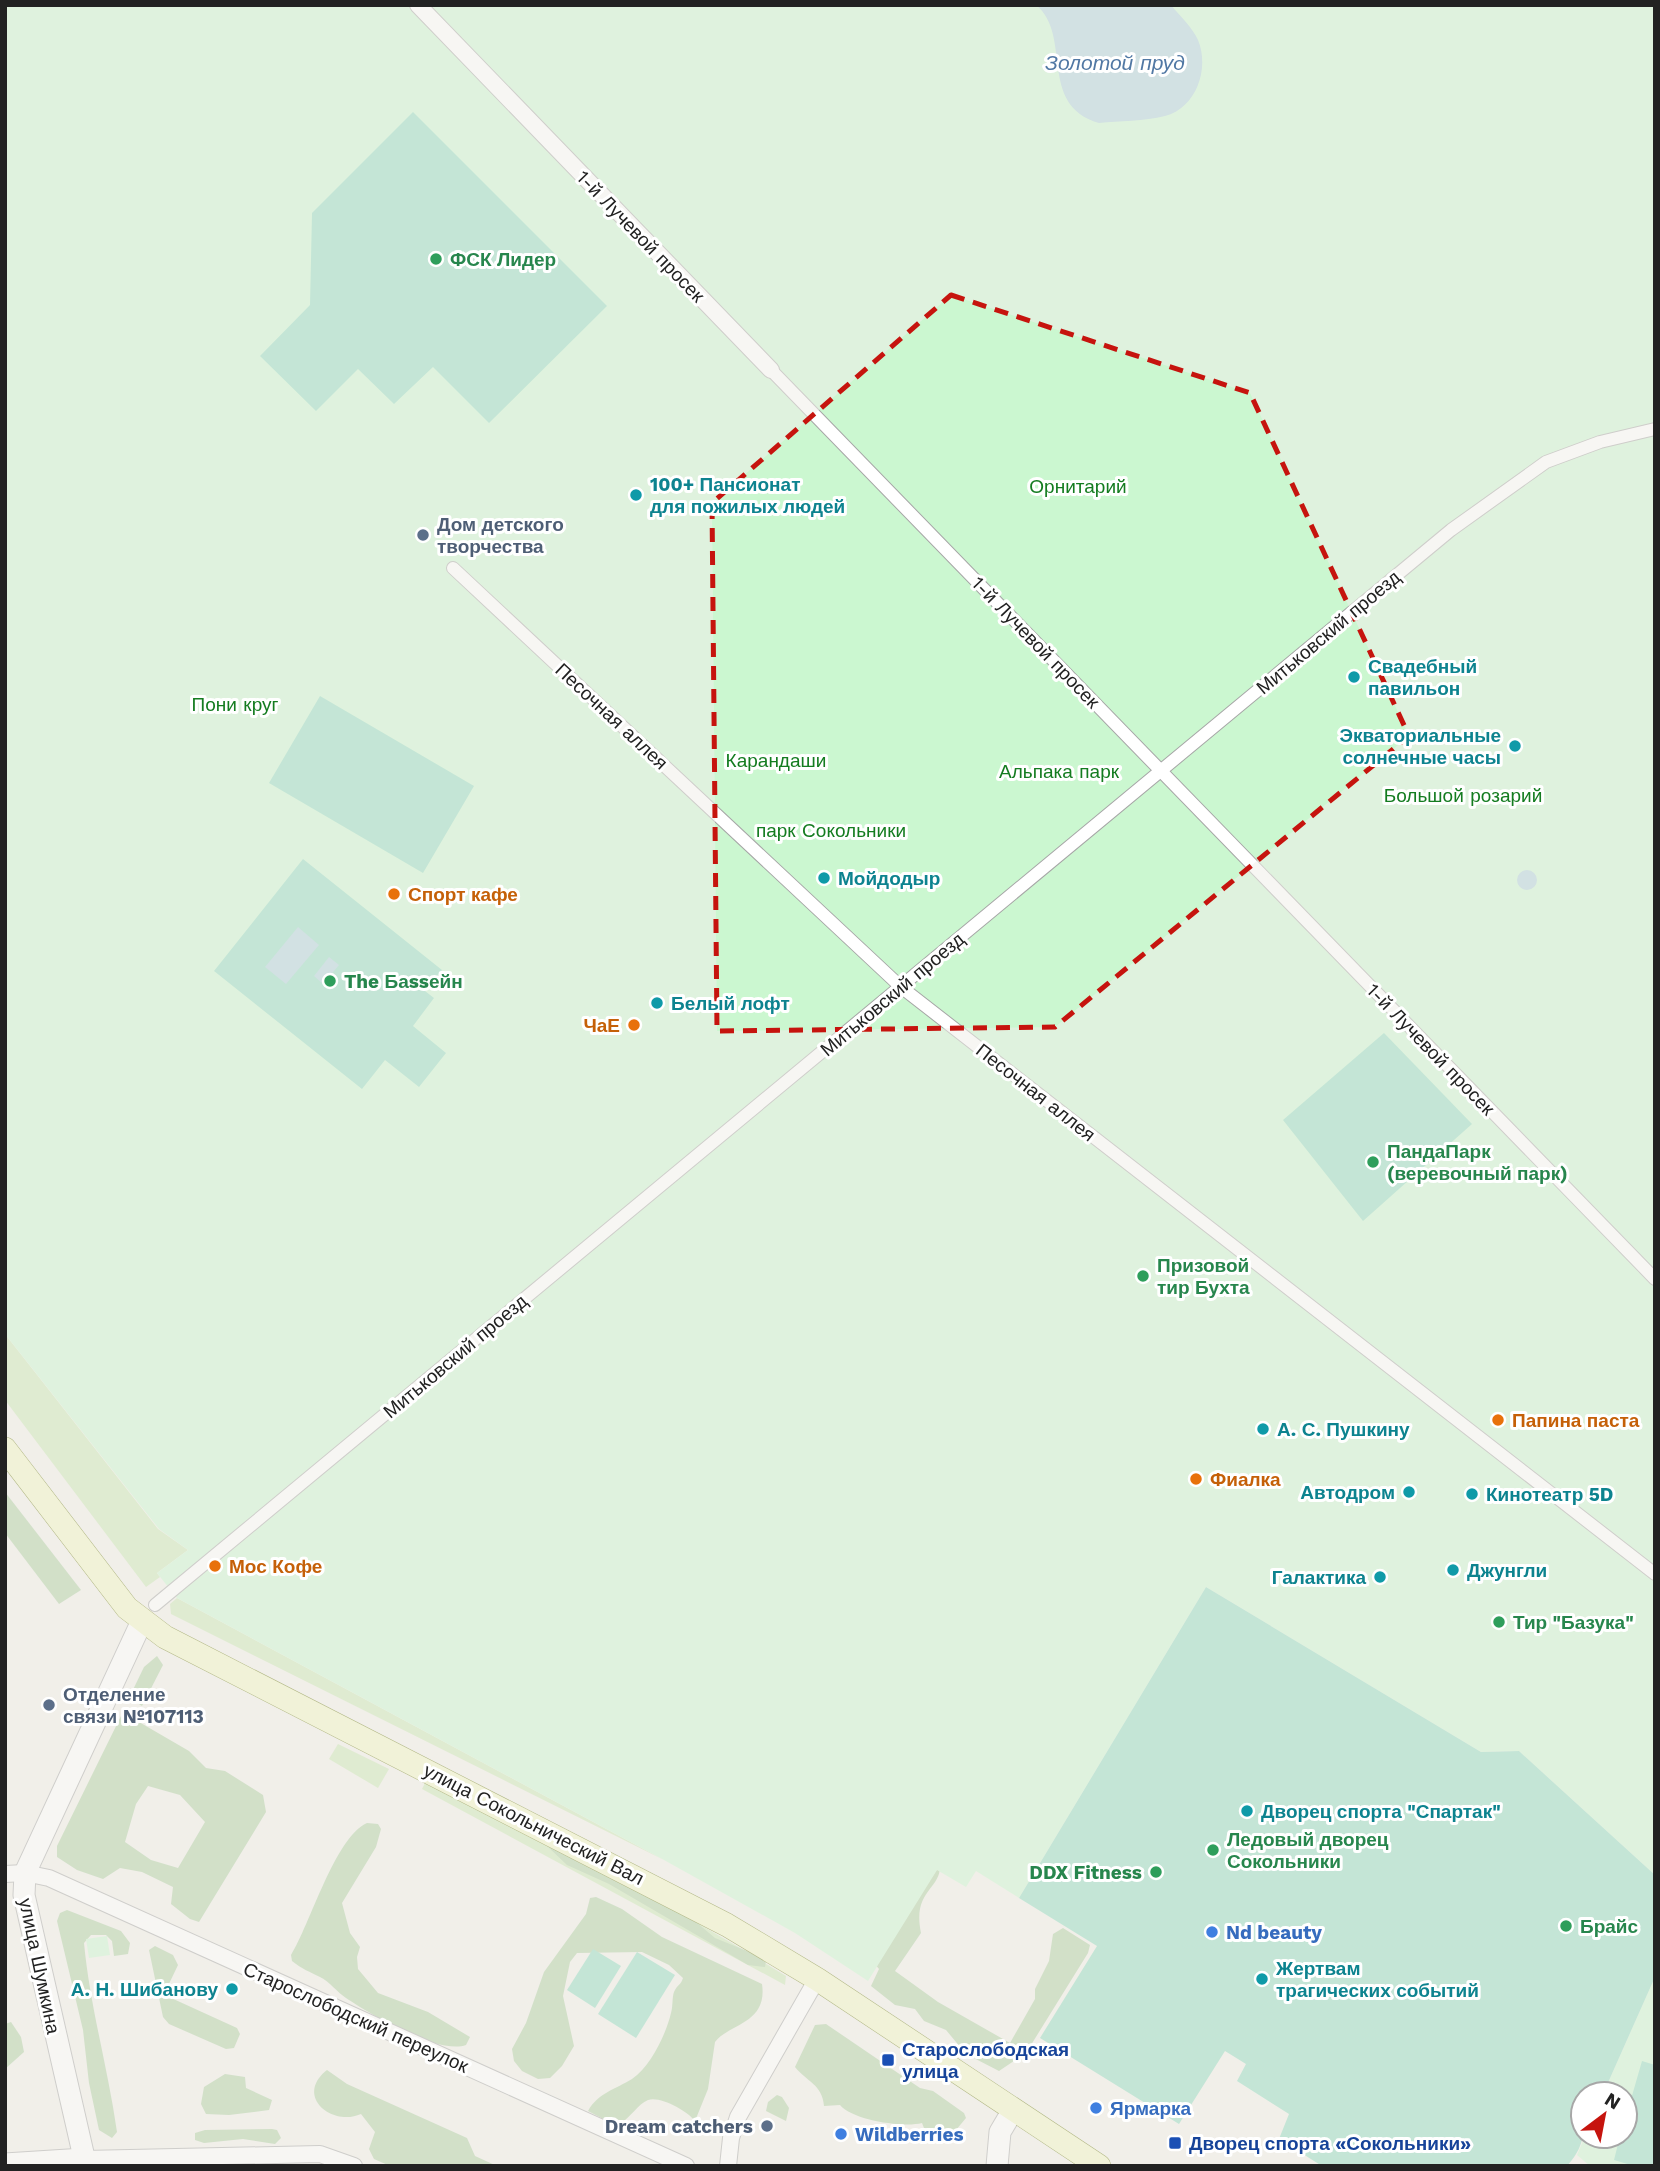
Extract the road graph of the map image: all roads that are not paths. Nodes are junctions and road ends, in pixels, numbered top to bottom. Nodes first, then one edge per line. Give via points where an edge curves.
1 (418, 5) edge
2 (771, 370) joint
3 (1655, 429) edge
4 (453, 568) dead end
5 (1161, 771) junction
6 (901, 987) junction
7 (1655, 1279) edge
8 (5, 1449) edge
9 (1655, 1574) edge
10 (149, 1613) junction
11 (15, 1874) edge
12 (817, 1979) junction
13 (1013, 2110) junction
14 (85, 2162) edge
15 (5, 2164) edge
16 (354, 2166) edge
17 (686, 2166) edge
18 (728, 2166) edge
19 (997, 2166) edge
20 (1099, 2166) edge

1 - 2 street, 1-й Лучевой просек
2 - 5 street, 1-й Лучевой просек
3 - 5 street, Митьковский проезд via 1556,457 1523,477 1451,530
4 - 6 street, Песочная аллея
5 - 6 street, Митьковский проезд
5 - 7 street, 1-й Лучевой просек
6 - 9 street, Песочная аллея
6 - 10 street, Митьковский проезд
8 - 10 main road, улица Сокольнический Вал via 127,1608
10 - 11 street, улица Шумкина
10 - 12 main road, улица Сокольнический Вал via 177,1643 652,1884
11 - 14 street, улица Шумкина via 24,1895
11 - 17 street, Старослободский переулок via 49,1878
12 - 13 main road, улица Сокольнический Вал
12 - 18 street via 738,2117
13 - 19 street via 1000,2132
13 - 20 main road, улица Сокольнический Вал
14 - 15 street
14 - 16 street via 320,2154

